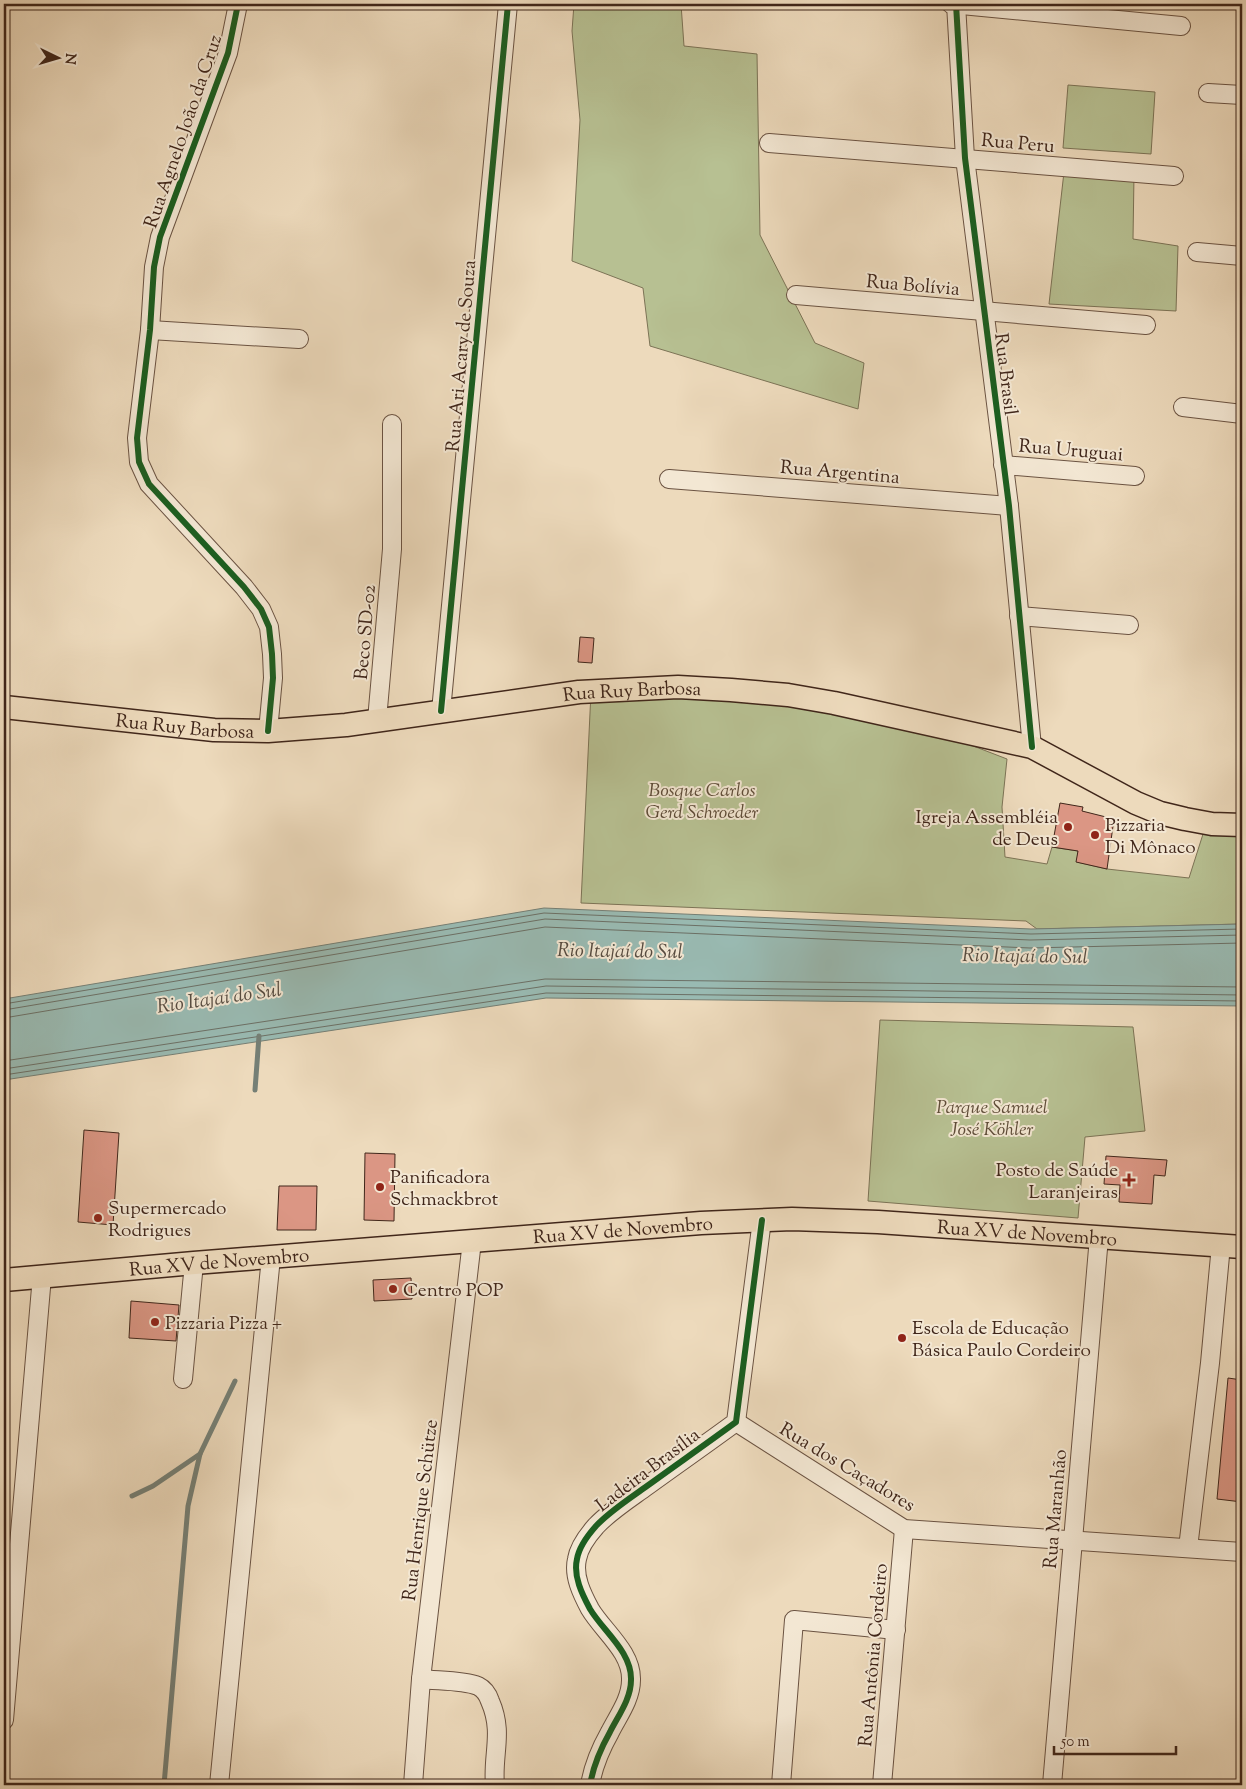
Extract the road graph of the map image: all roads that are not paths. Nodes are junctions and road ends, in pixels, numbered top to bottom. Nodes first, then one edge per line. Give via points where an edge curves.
1 (238, 4) edge
2 (508, 4) edge
3 (951, 4) edge
4 (956, 4) edge
5 (1181, 26) dead end
6 (1208, 93) dead end
7 (1242, 96) edge
8 (769, 143) dead end
9 (965, 158) junction
10 (1174, 176) dead end
11 (1197, 252) dead end
12 (1242, 256) edge
13 (796, 295) dead end
14 (984, 311) junction
15 (1146, 325) dead end
16 (150, 330) junction
17 (299, 339) dead end
18 (1183, 407) dead end
19 (1242, 414) edge
20 (392, 424) dead end
21 (1003, 465) junction
22 (1135, 476) dead end
23 (669, 479) dead end
24 (1008, 506) junction
25 (1019, 616) junction
26 (1128, 625) dead end
27 (4, 707) edge
28 (441, 711) junction
29 (377, 720) junction
30 (268, 731) junction
31 (1032, 747) junction
32 (1242, 825) edge
33 (762, 1220) junction
34 (1099, 1237) junction
35 (472, 1241) junction
36 (1231, 1246) edge
37 (271, 1256) junction
38 (194, 1263) junction
39 (42, 1276) junction
40 (4, 1280) edge
41 (184, 1379) dead end
42 (736, 1422) junction
43 (904, 1529) junction
44 (1073, 1540) junction
45 (1188, 1548) junction
46 (1242, 1552) edge
47 (896, 1630) junction
48 (421, 1679) junction
49 (4, 1720) edge
50 (219, 1785) edge
51 (413, 1785) edge
52 (495, 1785) edge
53 (590, 1785) edge
54 (781, 1785) edge
55 (882, 1785) edge
56 (1052, 1785) edge

1 - 16 street, Rua Agnelo João da Cruz via 228,53 160,237 154,267
2 - 28 street, Rua Ari Acary de Souza
3 - 4 street
4 - 5 street
4 - 9 street, Rua Brasil
6 - 7 street
8 - 9 street, Rua Peru
9 - 10 street, Rua Peru
9 - 14 street, Rua Brasil
11 - 12 street
13 - 14 street, Rua Bolívia
14 - 15 street, Rua Bolívia
14 - 21 street, Rua Brasil
16 - 17 street
16 - 30 street, Rua Agnelo João da Cruz via 137,438 139,462 149,484 261,609 272,654
18 - 19 street
20 - 29 street, Beco SD-02 via 392,549
21 - 22 street, Rua Uruguai
21 - 24 street, Rua Brasil
23 - 24 street, Rua Argentina
24 - 25 street, Rua Brasil
25 - 26 street
25 - 31 street, Rua Brasil
27 - 30 main road, Rua Ruy Barbosa via 214,730
28 - 29 main road, Rua Ruy Barbosa
28 - 31 main road, Rua Ruy Barbosa via 579,692 678,687 731,690 834,703
29 - 30 main road, Rua Ruy Barbosa
31 - 32 main road, Rua Ruy Barbosa via 1160,813 1212,824
33 - 34 main road, Rua XV de Novembro via 878,1222
33 - 35 main road, Rua XV de Novembro
33 - 42 street
34 - 36 main road, Rua XV de Novembro
34 - 44 street, Rua Maranhão
35 - 37 main road, Rua XV de Novembro
35 - 48 street, Rua Henrique Schütze
36 - 45 street via 1210,1363
37 - 38 main road, Rua XV de Novembro
37 - 50 street
38 - 39 main road, Rua XV de Novembro
38 - 41 street
39 - 40 main road, Rua XV de Novembro
39 - 49 street
42 - 43 street, Rua dos Caçadores
42 - 53 street, Ladeira Brasília via 607,1516 586,1539 577,1556 575,1567 582,1592 623,1654 632,1677 627,1701 598,1757
43 - 44 street, Rua dos Caçadores
43 - 47 street, Rua Antônia Cordeiro
44 - 45 street, Rua dos Caçadores
44 - 56 street, Rua Maranhão
45 - 46 street, Rua dos Caçadores
47 - 54 street via 794,1620
47 - 55 street, Rua Antônia Cordeiro
48 - 51 street, Rua Henrique Schütze
48 - 52 street via 473,1684 488,1696 497,1728

